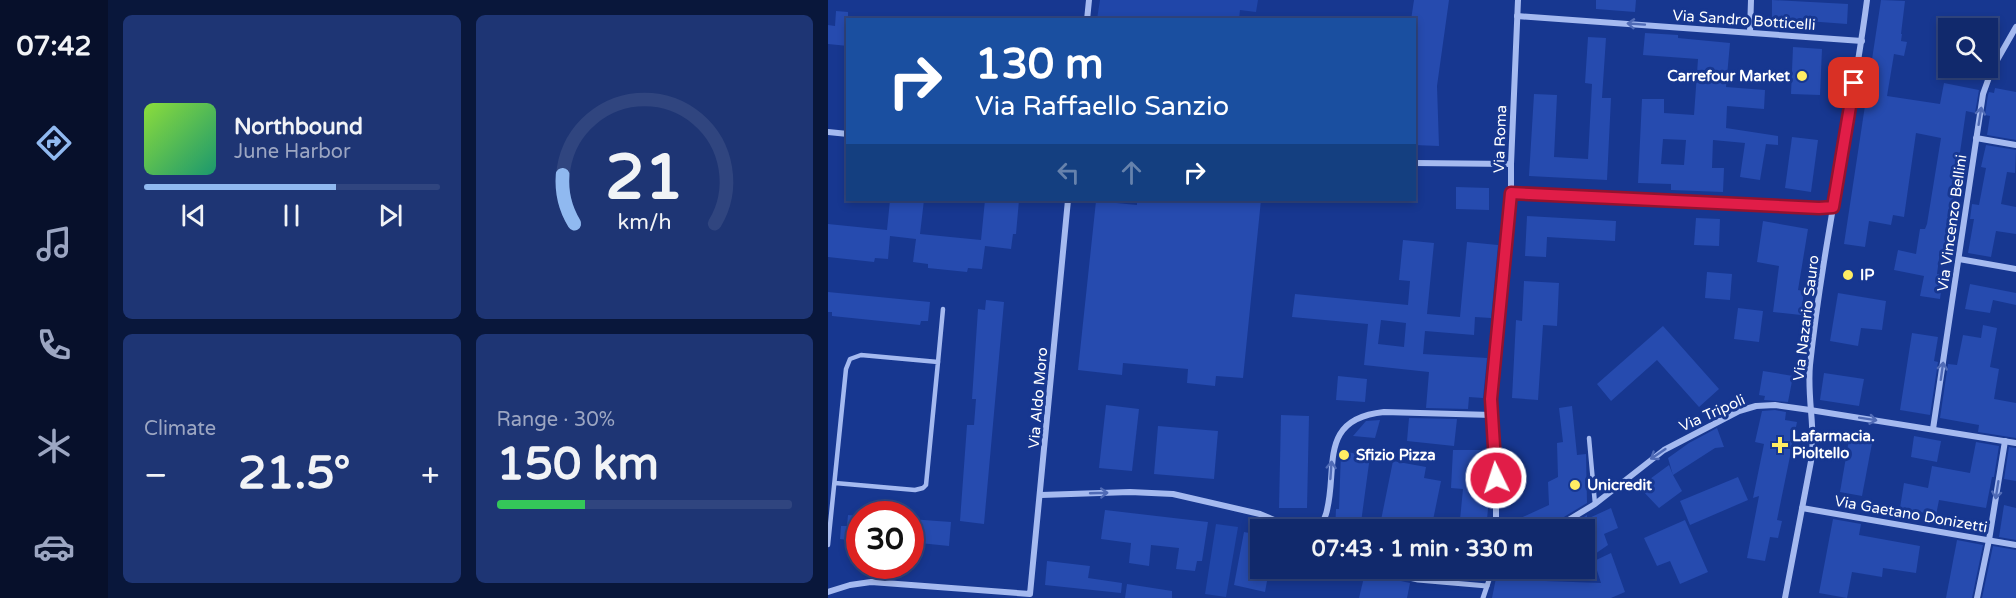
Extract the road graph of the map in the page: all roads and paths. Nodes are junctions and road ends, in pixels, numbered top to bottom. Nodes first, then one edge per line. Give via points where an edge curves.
1 (1089, 0) edge
2 (1518, 0) edge
3 (1751, 0) edge
4 (1867, 0) edge
5 (1517, 16) junction
6 (1087, 18) edge
7 (2016, 27) edge
8 (1750, 32) junction
9 (1862, 41) junction
10 (828, 132) edge
11 (846, 134) edge
12 (1976, 138) junction
13 (2016, 145) edge
14 (1416, 163) edge
15 (1511, 164) junction
16 (1511, 193) junction
17 (1068, 201) edge
18 (1833, 207) junction
19 (1959, 259) junction
20 (2016, 269) edge
21 (943, 309) dead end
22 (938, 362) junction
23 (1810, 410) junction
24 (1492, 415) junction
25 (1934, 429) junction
26 (1589, 438) dead end
27 (2005, 441) junction
28 (2016, 442) edge
29 (835, 483) junction
30 (1041, 495) junction
31 (1595, 504) junction
32 (1802, 508) junction
33 (1272, 519) edge
34 (1323, 519) edge
35 (1496, 519) edge
36 (1570, 519) edge
37 (1989, 540) junction
38 (828, 545) edge
39 (2016, 545) edge
40 (1414, 579) edge
41 (1489, 579) edge
42 (1487, 586) junction
43 (828, 592) edge
44 (1030, 596) edge
45 (1483, 598) edge
46 (1785, 598) edge
47 (1977, 598) edge

1 - 6 street
2 - 5 street, Via Roma
3 - 8 street
4 - 9 street, Via Nazario Sauro
8 -> 5 street, Via Sandro Botticelli
5 - 15 street, Via Roma
12 -> 7 street, Via Vincenzo Bellini via 1987,80
8 - 9 street, Via Sandro Botticelli
9 - 18 street, Via Nazario Sauro
10 - 11 street
12 - 13 street
12 - 19 street, Via Vincenzo Bellini
14 - 15 street
15 - 16 street, Via Roma
16 - 18 street
16 - 24 street, Via Roma
17 - 30 street, Via Aldo Moro
18 - 23 street, Via Nazario Sauro via 1811,359
19 - 20 street
25 -> 19 street, Via Vincenzo Bellini
21 - 22 lane
22 - 29 lane via 861,355 850,359
22 - 29 lane via 926,485 915,490
23 -> 25 street, Via Tripoli
23 -> 31 street, Via Tripoli via 1770,405 1739,411 1664,450
23 - 32 street, Via Nazario Sauro via 1814,436
34 -> 24 street via 1334,447 1351,424 1384,412
24 - 35 street, Via Roma
25 - 27 street, Via Tripoli
26 - 31 lane
27 - 28 street, Via Tripoli
27 -> 37 street
29 - 38 lane
30 -> 33 street via 1173,494
30 - 44 street, Via Aldo Moro
31 - 36 street, Via Tripoli
32 - 37 street, Via Gaetano Donizetti
32 - 46 street, Via Nazario Sauro
37 - 39 street, Via Gaetano Donizetti
37 - 47 street
40 - 42 street
41 - 42 street
42 - 45 street
43 - 44 street via 857,583 878,582

